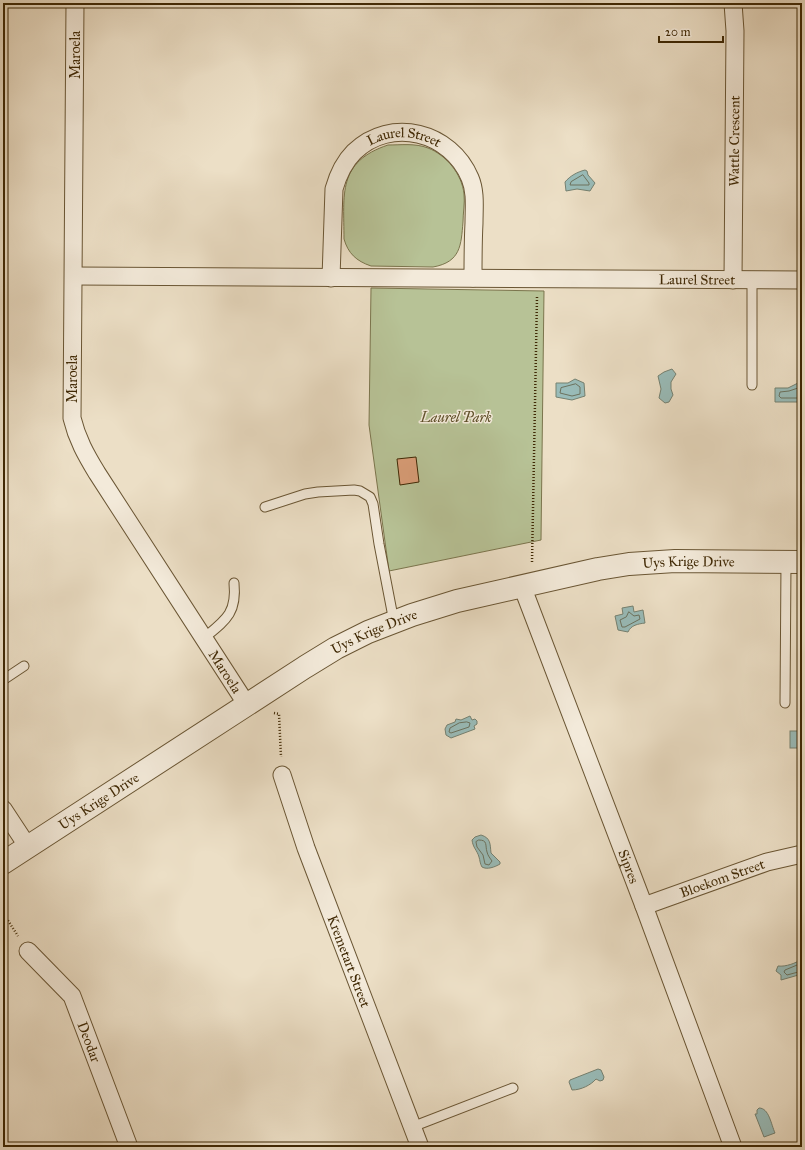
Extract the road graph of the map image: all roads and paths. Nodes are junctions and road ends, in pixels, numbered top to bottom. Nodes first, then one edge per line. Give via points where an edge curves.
1 (75, 3) edge
2 (733, 3) edge
3 (74, 276) junction
4 (331, 278) junction
5 (473, 278) junction
6 (538, 278) junction
7 (733, 280) junction
8 (752, 280) junction
9 (802, 280) edge
10 (752, 385) dead end
11 (265, 507) dead end
12 (794, 562) edge
13 (234, 583) dead end
14 (522, 586) junction
15 (394, 622) junction
16 (204, 638) junction
17 (24, 666) dead end
18 (3, 680) edge
19 (785, 703) dead end
20 (247, 704) junction
21 (282, 775) joint
22 (3, 808) edge
23 (28, 847) junction
24 (802, 854) edge
25 (3, 863) edge
26 (644, 906) junction
27 (3, 913) edge
28 (28, 950) joint
29 (513, 1088) dead end
30 (412, 1127) junction
31 (129, 1147) edge
32 (420, 1147) edge
33 (733, 1147) edge

1 - 3 street, Maroela
2 - 7 street, Wattle Crescent
3 - 4 street, Laurel Street
3 - 16 street, Maroela via 72,418 75,433 97,473
4 - 5 street, Laurel Street
4 - 5 street, Laurel Street via 334,189 338,176 345,163 365,143 392,133 406,132 421,134 446,146 457,156 471,180 474,194
5 - 6 street, Laurel Street
6 - 7 street, Laurel Street
6 - 14 path via 533,560
7 - 8 street, Laurel Street
8 - 9 street, Laurel Street
8 - 10 lane
11 - 15 lane via 318,492 354,490 370,497
12 - 14 street, Uys Krige Drive via 659,562 598,569
12 - 19 lane
13 - 16 lane via 234,598 229,616
14 - 15 street, Uys Krige Drive via 457,601
14 - 26 street, Sipres
15 - 20 street, Uys Krige Drive via 336,648
16 - 20 street, Maroela
17 - 18 lane
20 - 21 path via 279,714
20 - 23 street, Uys Krige Drive
21 - 30 street, Kremetart Street via 306,848
22 - 23 street
23 - 25 street, Uys Krige Drive
24 - 26 street, Bloekom Street via 767,862
26 - 33 street, Sipres
27 - 28 path
28 - 31 street, Deodar via 72,996
29 - 30 lane
30 - 32 street, Kremetart Street

